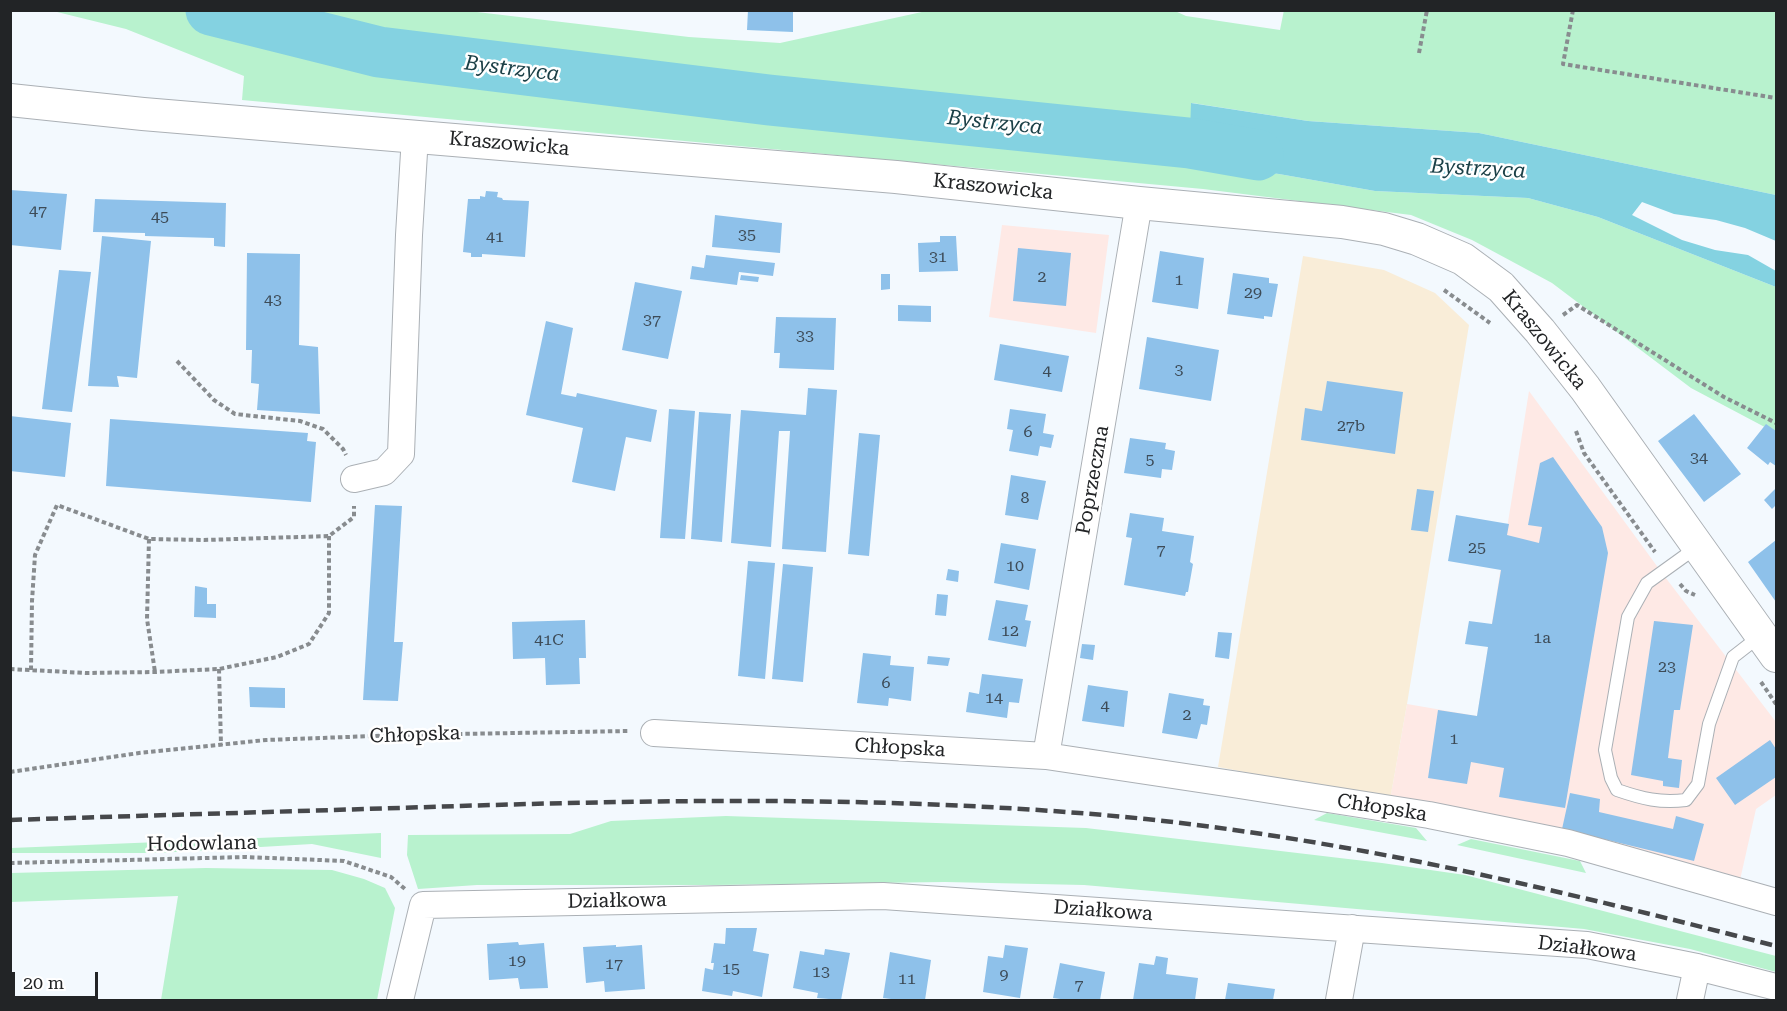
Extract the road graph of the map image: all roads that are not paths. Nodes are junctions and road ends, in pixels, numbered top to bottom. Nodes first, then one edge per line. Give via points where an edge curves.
1 (10, 100) edge
2 (415, 136) junction
3 (1139, 203) junction
4 (354, 479) road end
5 (1698, 546) junction
6 (1759, 648) edge
7 (654, 733) road end
8 (1046, 756) junction
9 (1776, 902) edge
10 (1352, 928) junction
11 (1698, 967) junction
12 (1776, 987) edge
13 (400, 1000) edge
14 (1339, 1000) edge
15 (1690, 1000) edge

1 - 2 street, Kraszowicka
2 - 3 street, Kraszowicka via 855,173
2 - 4 street via 401,454 384,471
3 - 5 street, Kraszowicka via 1384,229 1463,259 1502,287 1540,331
3 - 8 street, Poprzeczna
5 - 6 street, Kraszowicka
5 - 6 lane via 1647,583 1628,616 1605,750 1617,790 1665,802 1686,800 1698,784 1709,724 1733,657
7 - 8 street, Chłopska
8 - 9 street, Chłopska via 1545,838
10 - 11 street, Działkowa via 1587,945
10 - 13 street, Działkowa via 883,896 423,905
10 - 14 street
11 - 12 street, Działkowa
11 - 15 street

